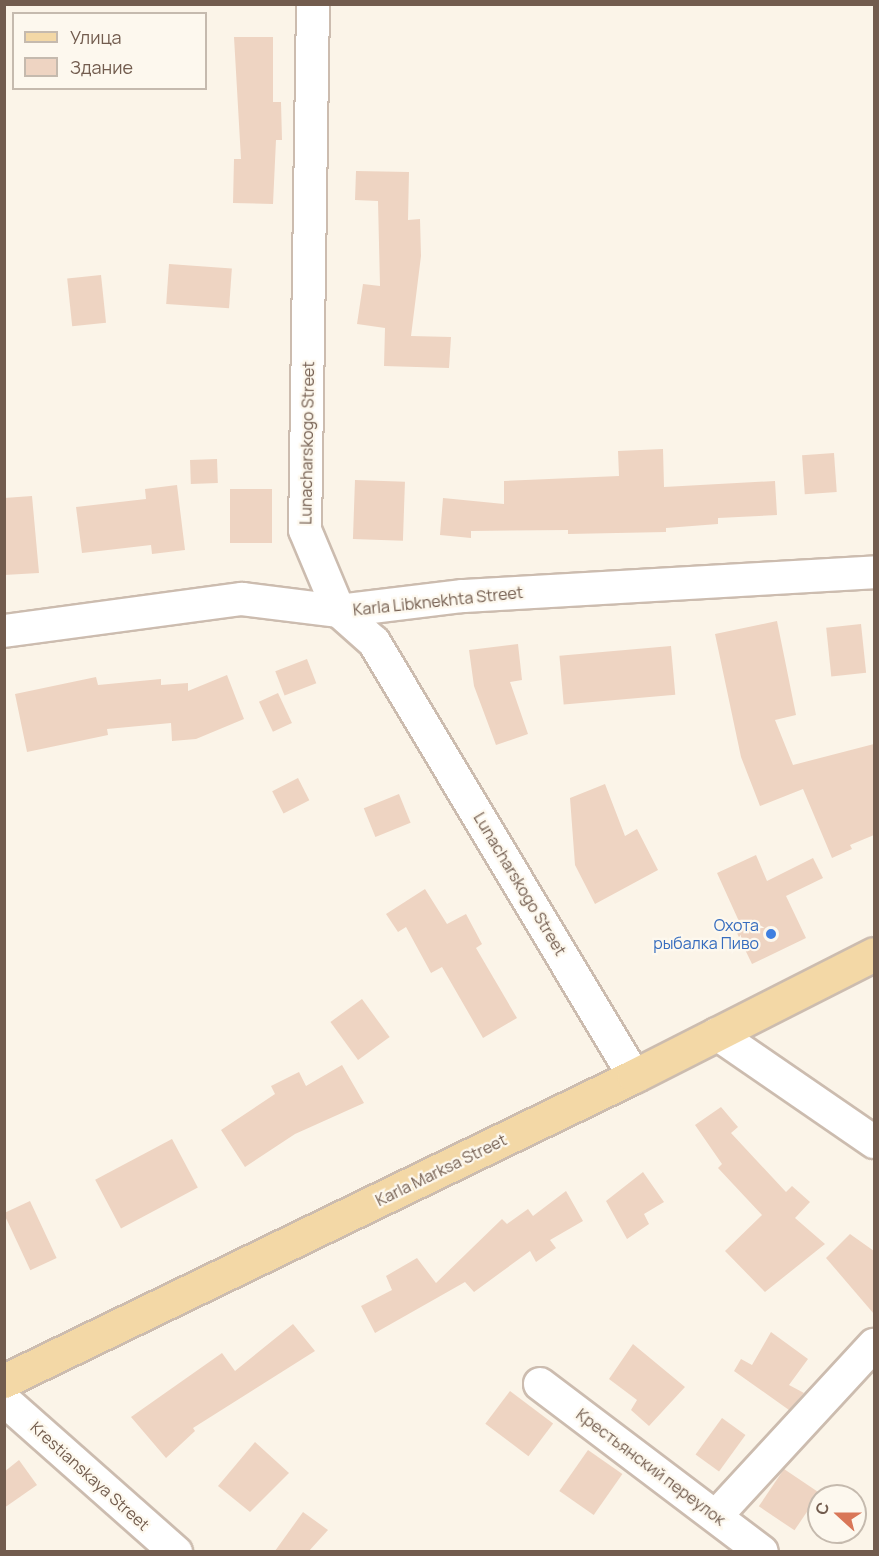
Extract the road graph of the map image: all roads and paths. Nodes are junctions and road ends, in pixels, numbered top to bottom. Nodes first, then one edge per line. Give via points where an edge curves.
1 (313, 4) edge
2 (874, 572) edge
3 (339, 611) junction
4 (4, 631) edge
5 (874, 954) edge
6 (717, 1034) junction
7 (634, 1076) junction
8 (874, 1142) edge
9 (874, 1345) edge
10 (4, 1381) edge
11 (540, 1384) dead end
12 (4, 1400) edge
13 (716, 1516) junction
14 (176, 1551) edge
15 (762, 1551) edge

1 - 3 street, Lunacharskogo Street via 305,530
2 - 3 street, Karla Libknekhta Street via 463,596
3 - 4 street, Karla Libknekhta Street via 242,599
3 - 7 street, Lunacharskogo Street via 374,642
5 - 6 main road, Karla Marksa Street
6 - 7 main road, Karla Marksa Street
6 - 8 street
7 - 10 main road, Karla Marksa Street
9 - 13 street
11 - 13 street, Крестьянский переулок
12 - 14 street, Krestianskaya Street
13 - 15 street, Крестьянский переулок

